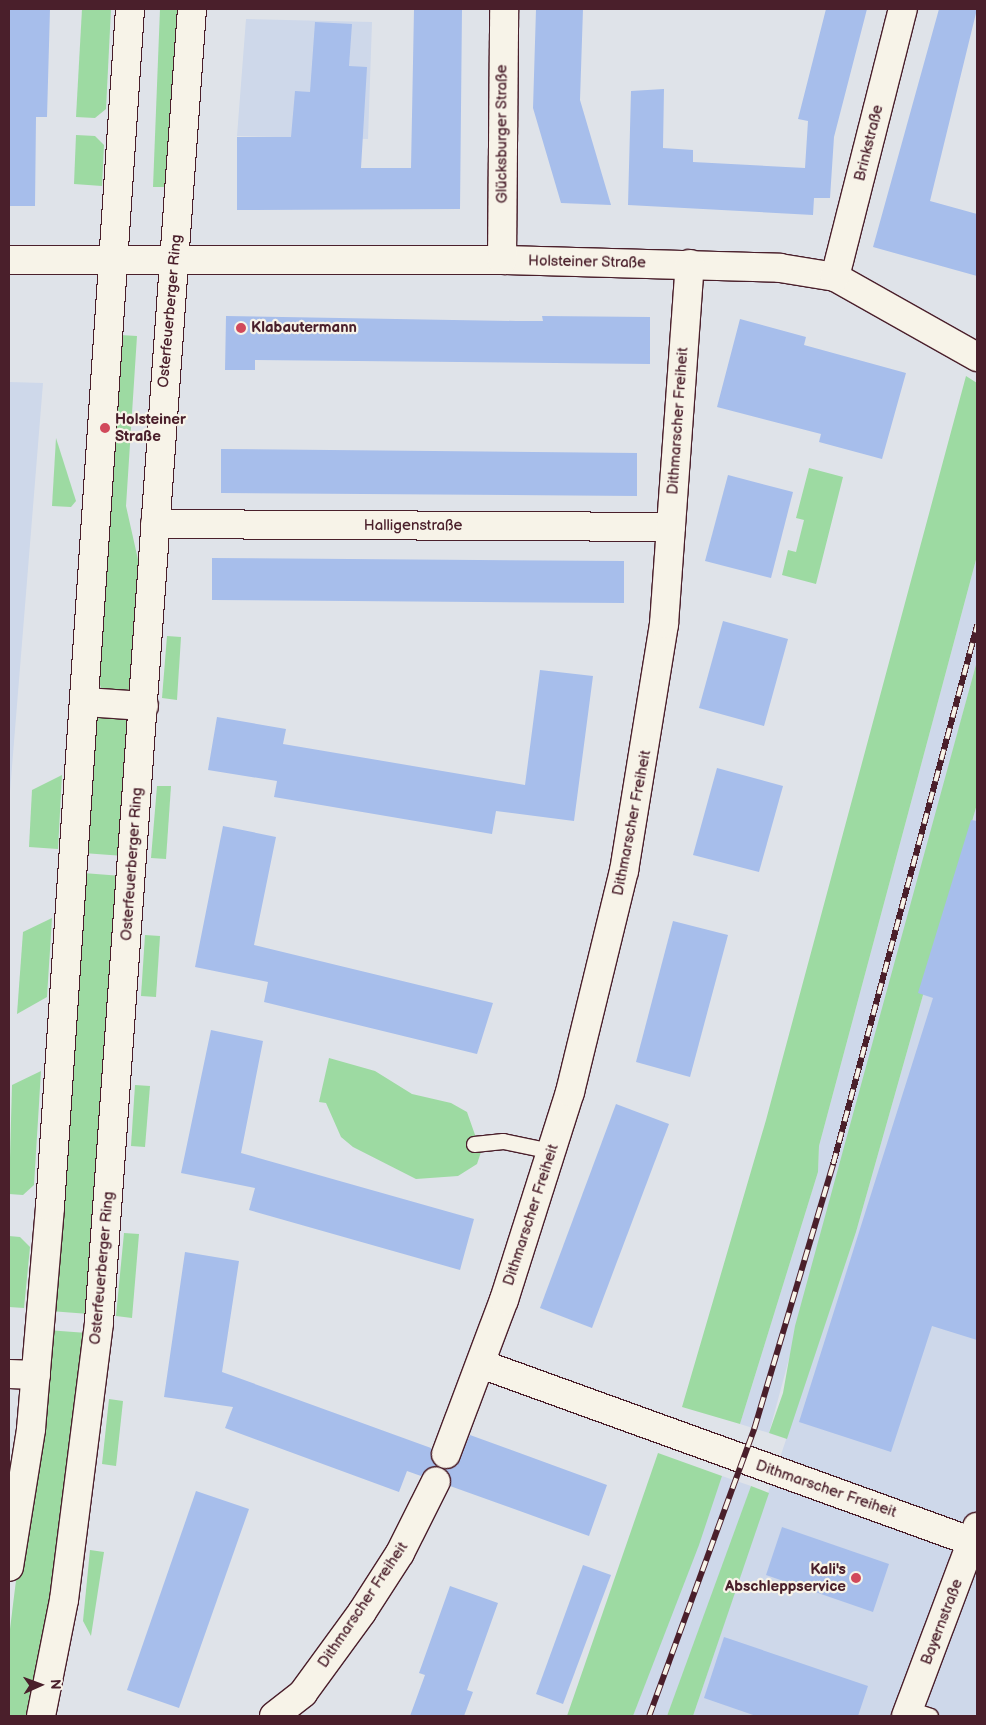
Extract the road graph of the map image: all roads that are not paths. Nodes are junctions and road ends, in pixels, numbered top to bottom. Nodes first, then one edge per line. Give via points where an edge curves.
1 (130, 9) edge
2 (192, 9) edge
3 (504, 9) edge
4 (903, 9) edge
5 (9, 260) edge
6 (114, 260) junction
7 (174, 260) junction
8 (502, 260) junction
9 (690, 264) junction
10 (835, 277) junction
11 (977, 358) edge
12 (155, 524) junction
13 (671, 527) junction
14 (85, 702) junction
15 (144, 706) junction
16 (474, 1144) dead end
17 (551, 1151) junction
18 (481, 1364) junction
19 (9, 1374) edge
20 (36, 1375) junction
21 (446, 1454) dead end
22 (436, 1481) dead end
23 (975, 1534) edge
24 (9, 1567) edge
25 (915, 1714) edge
26 (41, 1716) edge
27 (274, 1716) edge

1 - 6 street
2 - 7 street, Osterfeuerberger Ring
3 - 8 street, Glücksburger Straße
4 - 10 street, Brinkstraße
5 - 6 street
6 - 7 street, Holsteiner Straße
6 - 14 street
7 - 8 street, Holsteiner Straße
7 - 12 street, Osterfeuerberger Ring
8 - 9 street, Holsteiner Straße
9 - 10 street, Holsteiner Straße via 780,268
9 - 13 street, Dithmarscher Freiheit
10 - 11 street, Holsteiner Straße
12 - 13 street, Halligenstraße
12 - 15 street, Osterfeuerberger Ring
13 - 17 street, Dithmarscher Freiheit via 652,719 624,871 570,1092
14 - 15 street
14 - 20 street
15 - 26 street, Osterfeuerberger Ring via 99,1322 66,1591
16 - 17 lane via 503,1141
17 - 18 street, Dithmarscher Freiheit
18 - 21 street, Dithmarscher Freiheit
18 - 23 street, Dithmarscher Freiheit
19 - 20 street
20 - 24 street
22 - 27 street, Dithmarscher Freiheit via 400,1554 362,1612 303,1693
23 - 25 street, Bayernstraße

